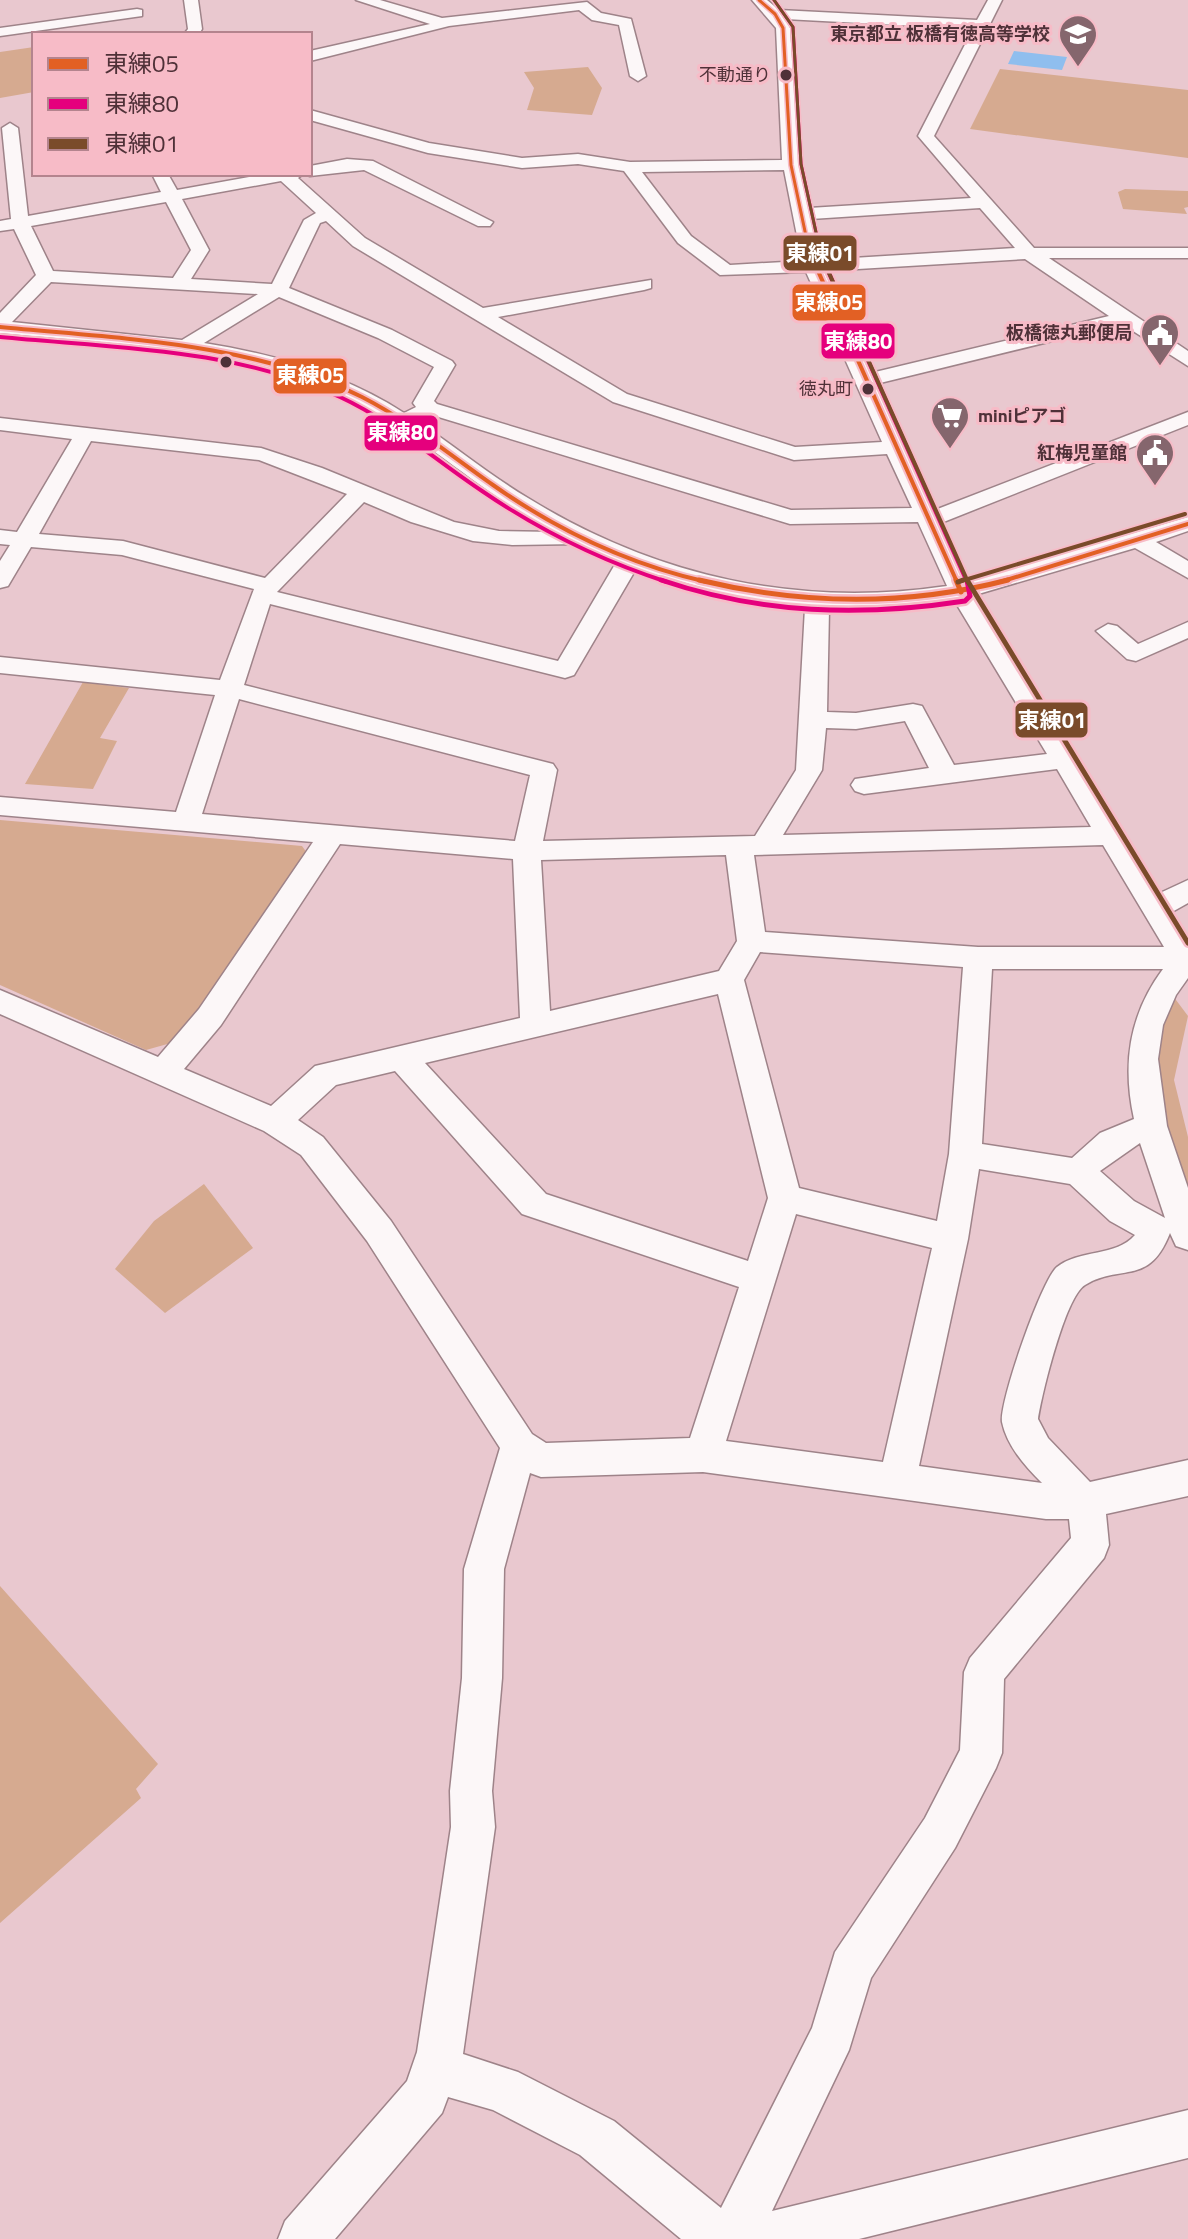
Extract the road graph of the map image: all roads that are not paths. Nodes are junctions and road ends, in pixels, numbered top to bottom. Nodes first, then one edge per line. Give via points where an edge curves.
1 (191, 0) edge
2 (363, 0) edge
3 (759, 0) edge
4 (995, 0) edge
5 (137, 12) edge
6 (775, 14) junction
7 (440, 23) junction
8 (982, 25) junction
9 (0, 32) edge
10 (193, 32) edge
11 (312, 56) edge
12 (638, 76) dead end
13 (312, 116) edge
14 (11, 128) edge
15 (791, 165) junction
16 (630, 167) junction
17 (312, 171) edge
18 (161, 176) edge
19 (282, 176) edge
20 (289, 176) edge
21 (172, 196) junction
22 (488, 199) dead end
23 (984, 202) junction
24 (330, 214) junction
25 (801, 214) junction
26 (20, 222) junction
27 (0, 226) edge
28 (1029, 253) junction
29 (1188, 253) edge
30 (812, 265) junction
31 (46, 276) junction
32 (179, 284) junction
33 (644, 284) dead end
34 (278, 290) junction
35 (478, 315) junction
36 (1124, 318) junction
37 (0, 326) edge
38 (183, 348) junction
39 (1188, 360) edge
40 (865, 381) junction
41 (430, 408) junction
42 (1188, 418) edge
43 (405, 420) junction
44 (0, 424) edge
45 (86, 432) junction
46 (895, 447) junction
47 (361, 492) junction
48 (927, 518) junction
49 (1188, 524) edge
50 (0, 537) edge
51 (584, 538) junction
52 (24, 539) junction
53 (1137, 540) junction
54 (629, 561) junction
55 (1188, 571) edge
56 (0, 581) edge
57 (265, 591) junction
58 (961, 592) junction
59 (817, 604) junction
60 (1188, 629) edge
61 (1108, 631) dead end
62 (0, 665) edge
63 (230, 689) junction
64 (814, 720) junction
65 (1064, 760) junction
66 (946, 775) junction
67 (864, 785) dead end
68 (0, 806) edge
69 (186, 822) junction
70 (332, 835) junction
71 (1110, 836) junction
72 (751, 846) junction
73 (527, 851) junction
74 (1188, 890) edge
75 (1155, 908) junction
76 (752, 941) junction
77 (978, 958) junction
78 (1187, 959) edge
79 (729, 980) junction
80 (0, 1001) edge
81 (535, 1024) junction
82 (400, 1056) junction
83 (163, 1072) junction
84 (275, 1122) junction
85 (1152, 1128) junction
86 (965, 1154) junction
87 (1079, 1172) junction
88 (785, 1198) junction
89 (1176, 1231) edge
90 (951, 1239) junction
91 (758, 1279) junction
92 (519, 1446) junction
93 (703, 1455) junction
94 (1188, 1478) edge
95 (897, 1481) junction
96 (1083, 1501) junction
97 (433, 2069) junction
98 (1188, 2134) edge
99 (303, 2239) edge
100 (720, 2239) edge
101 (732, 2239) edge
102 (758, 2239) edge

1 - 10 street
2 - 7 street
3 - 6 street
4 - 8 street
5 - 9 street
6 - 8 street
6 - 15 street via 783,28
7 - 11 street
7 - 12 street via 582,5 597,17 626,22
8 - 23 street via 926,136
13 - 16 street via 428,148 522,163 578,159
14 - 26 street
15 - 16 street
15 - 25 street
16 - 30 street via 658,208 702,259 716,267 727,271
17 - 22 street via 367,165 478,219
18 - 21 street
19 - 21 street
20 - 24 street
21 - 26 street
21 - 32 street via 200,250
23 - 25 street
23 - 28 street
24 - 34 street via 313,220
24 - 35 street via 359,242
25 - 30 street
26 - 27 street
26 - 31 street
28 - 29 street
28 - 30 street
28 - 36 street
30 - 40 street
31 - 32 street
31 - 37 street
32 - 34 street
33 - 35 street
34 - 38 street
34 - 41 street via 445,365 423,403
35 - 46 street via 639,405 794,454
36 - 39 street
36 - 40 street
37 - 38 street
38 - 43 street via 308,375
40 - 46 street
41 - 43 street
41 - 48 street via 790,517
42 - 48 street
43 - 51 street via 505,495
44 - 45 street
45 - 47 street via 261,454
45 - 52 street
46 - 48 street
47 - 51 street via 471,533 504,539
47 - 57 street
48 - 58 street
49 - 53 street
50 - 52 street
51 - 54 street
52 - 56 street
52 - 57 street via 123,548
53 - 55 street
53 - 58 street
54 - 57 street via 565,670
54 - 59 street via 717,589
57 - 63 street
58 - 59 street via 892,602
58 - 65 street
59 - 64 street
60 - 61 street via 1136,654
62 - 63 street
63 - 69 street
63 - 73 street via 544,770
64 - 66 street via 856,721 913,712
64 - 72 street via 809,770
65 - 66 street
65 - 71 street
66 - 67 street
68 - 69 street
69 - 70 street
70 - 73 street
70 - 83 street via 210,1017
71 - 72 street
71 - 75 street
72 - 73 street
72 - 76 street
73 - 81 street
74 - 75 street
75 - 78 street
76 - 77 street
76 - 79 street
77 - 78 street
77 - 86 street
78 - 85 street via 1163,987 1144,1045 1140,1072
79 - 81 street
79 - 88 street
80 - 83 street
81 - 82 street
82 - 84 street via 326,1075
82 - 91 street via 534,1204
83 - 84 street
84 - 92 street via 312,1146 379,1231
85 - 87 street via 1139,1129 1094,1153
85 - 89 street
86 - 87 street
86 - 90 street
87 - 89 street via 1122,1211
88 - 90 street
88 - 91 street
89 - 96 street via 1124,1262 1074,1273 1059,1287 1020,1417 1029,1441
90 - 95 street
91 - 93 street
92 - 93 street via 541,1460
92 - 97 street via 484,1569 473,1827 440,2053
93 - 95 street
94 - 96 street
95 - 96 street
96 - 101 street via 1092,1530 1090,1545 984,1672 981,1753 940,1833 851,1968 833,2034
97 - 99 street via 425,2096
97 - 100 street via 501,2089 597,2138
98 - 102 street

